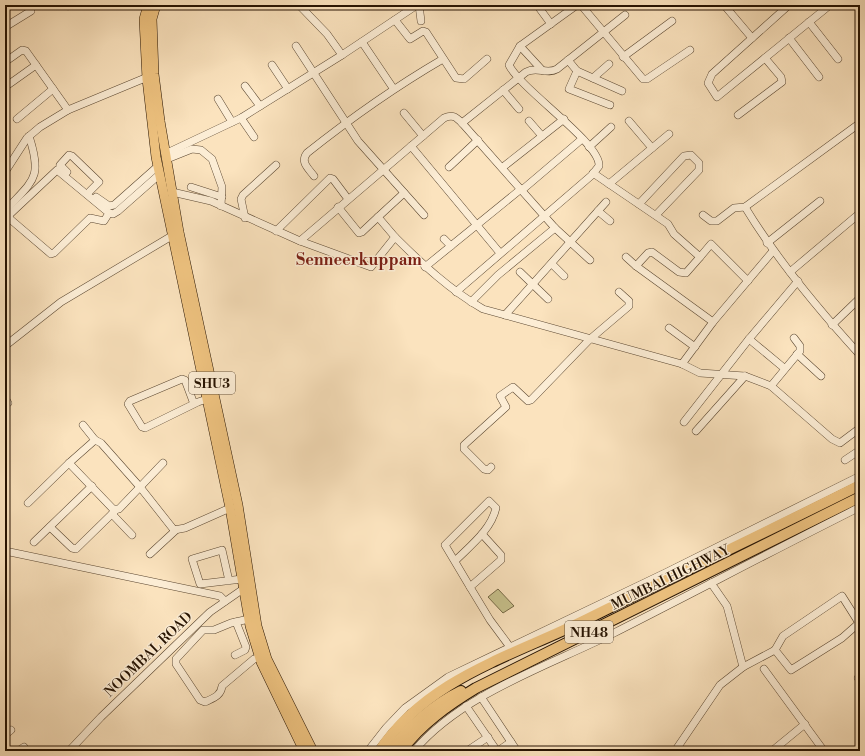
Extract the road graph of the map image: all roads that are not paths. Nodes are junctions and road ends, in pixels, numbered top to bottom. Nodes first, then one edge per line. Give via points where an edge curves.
1 (29, 5) edge
2 (148, 5) edge
3 (156, 5) edge
4 (299, 5) edge
5 (418, 5) edge
6 (536, 5) edge
7 (577, 5) edge
8 (581, 5) edge
9 (724, 5) edge
10 (789, 5) edge
11 (830, 5) edge
12 (822, 7) edge
13 (406, 8) edge
14 (625, 14) dead end
15 (395, 20) junction
16 (421, 21) dead end
17 (672, 21) dead end
18 (809, 22) junction
19 (551, 24) junction
20 (5, 27) edge
21 (603, 32) junction
22 (752, 38) junction
23 (789, 38) junction
24 (362, 42) junction
25 (296, 46) dead end
26 (520, 46) junction
27 (690, 50) dead end
28 (342, 55) junction
29 (623, 57) junction
30 (765, 58) junction
31 (838, 58) dead end
32 (443, 59) junction
33 (487, 59) dead end
34 (568, 60) junction
35 (5, 62) edge
36 (610, 64) dead end
37 (36, 65) junction
38 (272, 65) dead end
39 (542, 70) junction
40 (577, 71) junction
41 (313, 73) junction
42 (150, 76) junction
43 (819, 77) dead end
44 (518, 78) junction
45 (593, 78) junction
46 (245, 86) dead end
47 (5, 87) edge
48 (393, 88) junction
49 (53, 89) junction
50 (288, 89) junction
51 (503, 90) junction
52 (622, 91) dead end
53 (218, 99) dead end
54 (610, 105) dead end
55 (260, 106) junction
56 (519, 109) dead end
57 (68, 110) junction
58 (404, 113) dead end
59 (738, 115) dead end
60 (241, 118) junction
61 (17, 119) dead end
62 (564, 119) junction
63 (529, 121) dead end
64 (629, 121) dead end
65 (232, 122) junction
66 (345, 122) junction
67 (462, 123) junction
68 (860, 123) edge
69 (610, 128) dead end
70 (669, 134) dead end
71 (29, 136) junction
72 (423, 136) junction
73 (542, 136) junction
74 (254, 137) dead end
75 (582, 139) junction
76 (478, 140) junction
77 (410, 146) junction
78 (589, 147) junction
79 (652, 148) junction
80 (167, 156) junction
81 (276, 165) dead end
82 (449, 167) dead end
83 (503, 167) junction
84 (383, 169) junction
85 (159, 170) junction
86 (5, 172) edge
87 (594, 173) junction
88 (314, 176) dead end
89 (609, 184) junction
90 (191, 186) dead end
91 (522, 189) junction
92 (90, 191) junction
93 (172, 192) junction
94 (404, 193) junction
95 (222, 197) junction
96 (348, 199) junction
97 (606, 202) dead end
98 (820, 202) dead end
99 (639, 204) junction
100 (221, 206) junction
101 (745, 207) junction
102 (102, 208) junction
103 (338, 208) junction
104 (5, 211) edge
105 (598, 211) junction
106 (109, 213) junction
107 (860, 213) edge
108 (424, 215) dead end
109 (703, 215) dead end
110 (544, 216) junction
111 (656, 216) junction
112 (378, 217) junction
113 (96, 218) junction
114 (245, 218) junction
115 (610, 221) dead end
116 (478, 224) junction
117 (555, 228) junction
118 (276, 231) junction
119 (176, 234) junction
120 (395, 237) junction
121 (444, 239) dead end
122 (300, 241) junction
123 (766, 242) junction
124 (571, 243) junction
125 (451, 246) junction
126 (773, 250) junction
127 (500, 252) junction
128 (626, 257) dead end
129 (700, 257) junction
130 (590, 260) dead end
131 (552, 264) junction
132 (636, 266) junction
133 (425, 267) junction
134 (520, 272) dead end
135 (790, 272) junction
136 (564, 276) dead end
137 (748, 281) junction
138 (798, 281) junction
139 (532, 284) junction
140 (456, 292) junction
141 (619, 292) dead end
142 (860, 298) edge
143 (548, 299) dead end
144 (471, 302) junction
145 (505, 315) junction
146 (713, 322) junction
147 (832, 325) junction
148 (669, 328) dead end
149 (794, 338) dead end
150 (750, 339) junction
151 (589, 340) junction
152 (5, 346) edge
153 (695, 347) junction
154 (797, 354) junction
155 (860, 355) edge
156 (682, 364) junction
157 (784, 368) junction
158 (722, 375) junction
159 (745, 376) junction
160 (821, 376) dead end
161 (771, 386) junction
162 (5, 398) edge
163 (207, 399) junction
164 (194, 404) junction
165 (5, 405) edge
166 (684, 422) dead end
167 (83, 425) dead end
168 (860, 428) edge
169 (696, 431) dead end
170 (95, 440) junction
171 (860, 450) edge
172 (845, 460) dead end
173 (69, 463) junction
174 (163, 463) dead end
175 (491, 467) dead end
176 (860, 476) edge
177 (860, 485) edge
178 (92, 486) junction
179 (140, 487) junction
180 (860, 497) edge
181 (28, 503) dead end
182 (860, 507) edge
183 (230, 508) junction
184 (114, 512) junction
185 (50, 527) junction
186 (176, 530) junction
187 (482, 534) junction
188 (132, 536) dead end
189 (793, 536) junction
190 (34, 542) dead end
191 (5, 551) edge
192 (150, 554) dead end
193 (455, 561) junction
194 (229, 581) junction
195 (653, 583) junction
196 (711, 583) junction
197 (246, 584) junction
198 (470, 587) junction
199 (225, 601) junction
200 (249, 620) junction
201 (236, 622) junction
202 (860, 624) edge
203 (511, 647) junction
204 (775, 650) junction
205 (235, 655) dead end
206 (260, 657) junction
207 (532, 660) junction
208 (743, 667) junction
209 (764, 669) dead end
210 (860, 675) edge
211 (860, 680) edge
212 (481, 698) junction
213 (466, 706) junction
214 (804, 724) junction
215 (11, 730) dead end
216 (5, 735) edge
217 (488, 737) junction
218 (511, 742) junction
219 (69, 751) edge
220 (303, 751) edge
221 (313, 751) edge
222 (368, 751) edge
223 (379, 751) edge
224 (390, 751) edge
225 (401, 751) edge
226 (414, 751) edge
227 (467, 751) edge
228 (498, 751) edge
229 (517, 751) edge
230 (675, 751) edge
231 (772, 751) edge
232 (824, 751) edge

1 - 20 street via 31,11
2 - 42 main road, SHU3 via 144,19
3 - 42 main road, SHU3 via 152,19
4 - 28 street via 327,34
5 - 13 street
5 - 16 street
6 - 19 street
7 - 19 street
8 - 21 street
9 - 22 street
10 - 22 street
11 - 12 street
12 - 18 street
13 - 15 street
14 - 21 street
15 - 24 street
15 - 32 street via 410,39 423,31 426,32
17 - 29 street
18 - 23 street
18 - 31 street
19 - 26 street
21 - 29 street
21 - 34 street
22 - 30 street via 712,74 708,79 709,88 717,97
23 - 30 street
23 - 43 street
24 - 28 street
24 - 48 street
25 - 41 street
26 - 39 street
26 - 44 street via 509,65
27 - 29 street via 645,80 639,77
28 - 41 street
30 - 59 street via 781,77 782,82
32 - 33 street via 452,74 460,80
32 - 48 street
34 - 39 street via 552,72
34 - 40 street
35 - 37 street via 22,50 26,51
36 - 45 street
37 - 47 street
37 - 49 street
38 - 50 street
39 - 44 street via 530,70
40 - 45 street
40 - 54 street via 569,89
41 - 50 street
41 - 66 street
42 - 57 street
42 - 80 main road, SHU3
42 - 85 main road, SHU3
44 - 51 street
44 - 62 street
45 - 52 street
46 - 55 street
48 - 66 street
49 - 57 street
49 - 61 street
50 - 55 street
51 - 56 street
51 - 67 street
53 - 65 street
55 - 60 street
57 - 71 street
58 - 72 street
60 - 65 street
60 - 74 street
62 - 73 street
62 - 75 street
63 - 73 street
64 - 79 street
65 - 80 street
66 - 84 street
66 - 88 street via 303,157 303,161
67 - 72 street via 450,115
67 - 76 street
68 - 101 street
69 - 78 street
70 - 79 street
71 - 86 street
71 - 104 street via 36,157 36,170 30,183
72 - 77 street
73 - 83 street
75 - 78 street
75 - 91 street
76 - 82 street
76 - 83 street
77 - 84 street
77 - 116 street
78 - 87 street via 600,162
79 - 89 street
80 - 93 main road, SHU3
80 - 95 street via 192,149 201,150 212,159 222,186
81 - 114 street via 243,195 241,199
83 - 91 street
84 - 94 street
84 - 96 street
85 - 92 street via 114,205 109,206
85 - 106 street via 118,211
85 - 119 main road, SHU3
87 - 89 street
87 - 110 street
89 - 99 street
90 - 95 street
91 - 110 street
91 - 116 street
92 - 92 street via 60,165 69,155 99,182
93 - 100 street
93 - 119 main road, SHU3
94 - 108 street
94 - 112 street
95 - 100 street
96 - 103 street
96 - 118 street via 330,178
97 - 105 street
98 - 123 street
99 - 111 street
99 - 111 street via 684,156 691,155 698,163 699,170
100 - 114 street
101 - 109 street via 734,208 717,221 711,221
101 - 123 street
102 - 106 street
102 - 113 street via 95,215
102 - 113 street via 57,170 9,215 10,219 52,254 90,218
103 - 112 street via 359,233
103 - 122 street
105 - 115 street
105 - 124 street
106 - 113 street via 104,221
107 - 135 street
110 - 117 street
110 - 127 street
111 - 129 street via 668,224 674,234
112 - 120 street
114 - 118 street
116 - 125 street
116 - 127 street
117 - 124 street
117 - 144 street via 498,275
118 - 122 street
119 - 152 street via 61,302
119 - 163 main road, SHU3
119 - 197 main road, SHU3 via 238,505
120 - 122 street via 371,267
120 - 133 street
121 - 125 street
123 - 126 street
124 - 130 street
124 - 131 street
125 - 133 street
126 - 135 street
126 - 137 street
127 - 140 street
128 - 132 street
129 - 132 street via 686,273 679,272 652,252
129 - 137 street via 711,244
131 - 136 street
131 - 139 street
132 - 146 street
133 - 140 street
134 - 139 street
135 - 138 street
137 - 146 street
138 - 147 street
138 - 150 street
139 - 143 street
139 - 145 street
140 - 144 street
141 - 151 street via 629,302 629,306
142 - 147 street
144 - 145 street
145 - 151 street
146 - 153 street
147 - 155 street
148 - 153 street
149 - 154 street via 801,348
150 - 157 street
150 - 158 street
151 - 156 street
151 - 175 street via 531,400 513,386 500,396 506,407 464,445 464,449 484,469 488,470
153 - 156 street
154 - 157 street
154 - 160 street
156 - 158 street via 700,373
157 - 161 street
158 - 159 street
158 - 166 street
159 - 161 street
159 - 169 street
161 - 168 street via 832,439 840,443
162 - 165 street via 8,403
163 - 164 street
163 - 183 main road, SHU3
164 - 164 street via 145,428 128,404 182,379
167 - 170 street
170 - 173 street
170 - 179 street via 101,443
171 - 172 street
173 - 178 street
173 - 181 street
174 - 179 street
176 - 195 street
177 - 195 highway, MUMBAI HIGHWAY / NH48
178 - 184 street
178 - 185 street
179 - 184 street
179 - 186 street via 165,521
180 - 189 highway, NH48 via 801,528
182 - 189 street
183 - 186 street
183 - 197 main road, SHU3
184 - 185 street via 76,549
184 - 188 street
185 - 190 street
186 - 192 street
187 - 193 street
187 - 193 street via 494,517 496,508 489,501 445,545
187 - 198 street via 500,555 500,560
189 - 196 street
189 - 207 highway, MUMBAI HIGHWAY / NH48
191 - 199 street via 220,596
193 - 198 street
194 - 194 street via 200,584 192,559 220,550
194 - 197 street
195 - 203 street
195 - 223 highway, NH48 via 450,683 408,715
196 - 208 street via 727,606
196 - 212 street
197 - 199 street, NOOMBAL ROAD
197 - 200 main road, SHU3
197 - 221 main road, SHU3 via 267,659
198 - 203 street via 489,616 493,617
199 - 219 street, NOOMBAL ROAD via 204,617
200 - 201 street
200 - 206 main road, SHU3
201 - 205 street via 246,650
201 - 206 street via 200,632 176,660 184,678 200,700 205,702 217,696 222,686
202 - 204 street via 791,670
202 - 204 street via 842,596 783,636
203 - 222 street via 461,670 426,691 394,718
204 - 208 street
206 - 220 main road, SHU3
207 - 224 highway via 486,678 449,697 419,720
207 - 225 highway, MUMBAI HIGHWAY / NH48 via 476,688 448,706 423,727
208 - 230 street via 720,685
209 - 214 street
210 - 211 street
212 - 213 street
212 - 218 street
213 - 217 street
213 - 226 street via 440,724
214 - 231 street
214 - 232 street
215 - 216 street
217 - 227 street
217 - 228 street
218 - 228 street
218 - 229 street

